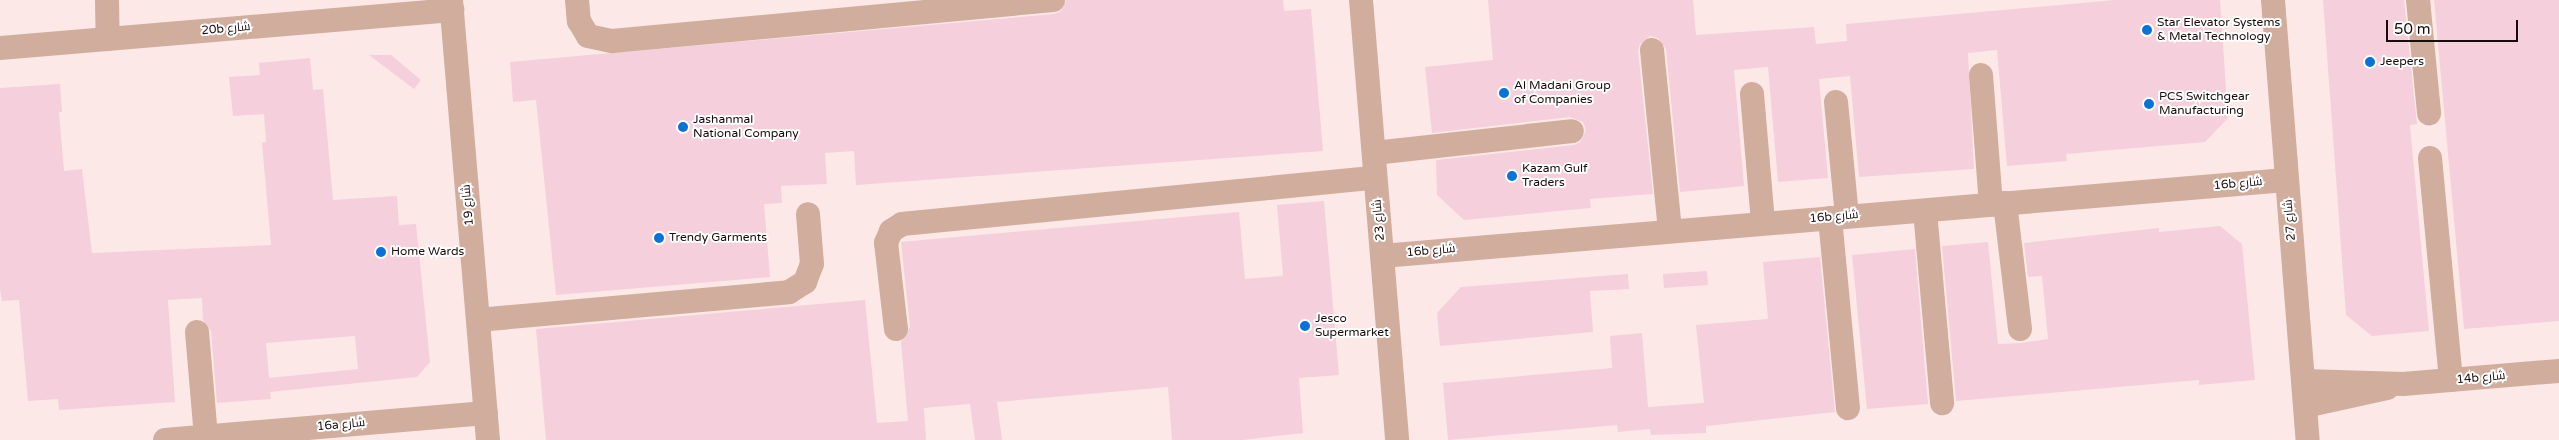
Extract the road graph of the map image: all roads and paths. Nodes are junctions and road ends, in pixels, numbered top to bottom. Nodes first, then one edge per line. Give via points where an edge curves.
1 (107, 0) edge
2 (577, 0) edge
3 (1053, 0) edge
4 (1360, 0) edge
5 (2273, 0) edge
6 (2418, 0) edge
7 (451, 5) edge
8 (907, 7) edge
9 (108, 39) junction
10 (0, 48) edge
11 (1652, 50) dead end
12 (1981, 75) dead end
13 (1752, 94) dead end
14 (1836, 102) dead end
15 (2429, 113) dead end
16 (1572, 130) dead end
17 (1374, 153) junction
18 (2430, 158) dead end
19 (1375, 178) junction
20 (2286, 180) junction
21 (1998, 204) junction
22 (1925, 210) junction
23 (808, 214) dead end
24 (1838, 217) junction
25 (1763, 223) junction
26 (1670, 230) junction
27 (1382, 256) junction
28 (478, 320) junction
29 (896, 329) dead end
30 (2020, 329) dead end
31 (197, 332) dead end
32 (2559, 371) edge
33 (2451, 380) junction
34 (2304, 381) junction
35 (2403, 384) junction
36 (1942, 403) dead end
37 (2305, 406) junction
38 (1848, 408) dead end
39 (486, 413) junction
40 (372, 431) edge
41 (206, 436) junction
42 (165, 440) edge
43 (488, 440) edge
44 (1397, 440) edge
45 (2308, 440) edge

1 - 9 street
2 - 8 street via 579,21 588,36 612,41
3 - 8 street
4 - 17 street, شارع 23
5 - 20 street, شارع 27
6 - 15 street
7 - 9 street, 20b شارع
7 - 28 street, شارع 19
9 - 10 street, 20b شارع
11 - 26 street
12 - 21 street
13 - 25 street
14 - 24 street
16 - 17 street
17 - 19 street, شارع 23
18 - 33 street
19 - 27 street, شارع 23
19 - 29 street via 902,224 891,231 886,243
20 - 21 street, 16b شارع
20 - 34 street, شارع 27
21 - 22 street, 16b شارع
21 - 30 street
22 - 24 street, 16b شارع
22 - 36 street
23 - 28 street via 812,264 805,282 789,292
24 - 25 street, 16b شارع
24 - 38 street
25 - 26 street, 16b شارع
26 - 27 street, 16b شارع
27 - 44 street, شارع 23
28 - 39 street, شارع 19
31 - 41 street
32 - 33 street, 14b شارع
33 - 35 street, 14b شارع
34 - 35 street, 14b شارع
34 - 37 street, شارع 27
35 - 37 street, 14b شارع
37 - 45 street, شارع 27
39 - 40 street, 16a شارع
39 - 43 street, شارع 19
40 - 41 street, 16a شارع
41 - 42 street, 16a شارع

